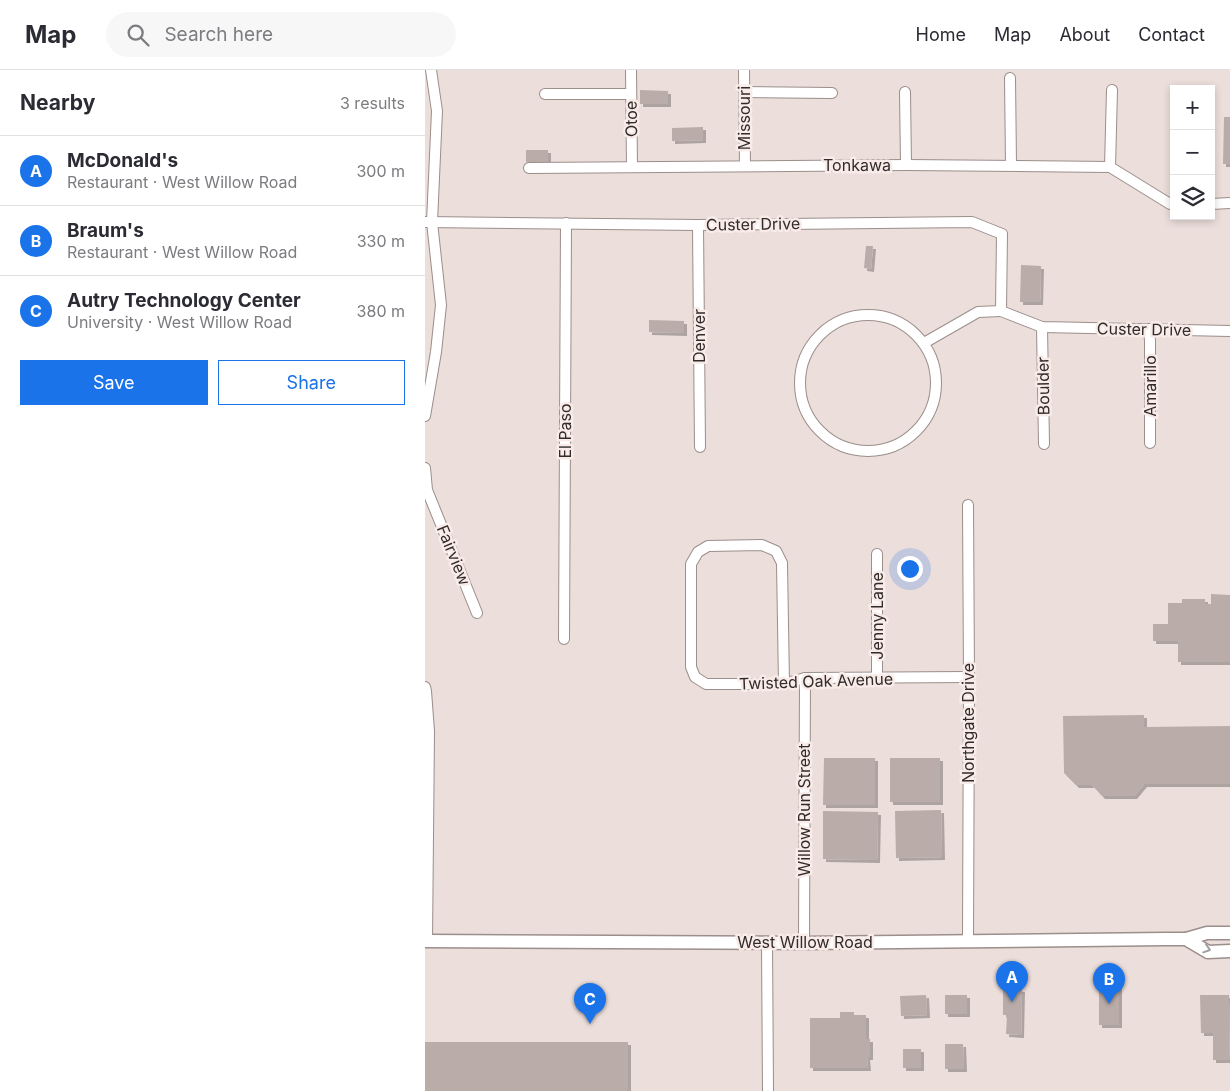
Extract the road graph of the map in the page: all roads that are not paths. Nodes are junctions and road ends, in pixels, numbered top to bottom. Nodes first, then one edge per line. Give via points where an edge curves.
1 (431, 70) edge
2 (631, 70) edge
3 (744, 70) edge
4 (1010, 78) dead end
5 (1112, 90) dead end
6 (744, 92) junction
7 (905, 92) dead end
8 (832, 93) dead end
9 (545, 94) dead end
10 (631, 94) junction
11 (906, 165) junction
12 (1011, 165) junction
13 (745, 166) junction
14 (632, 167) junction
15 (1110, 167) junction
16 (529, 168) dead end
17 (1170, 204) edge
18 (1215, 204) edge
19 (1230, 204) edge
20 (428, 222) edge
21 (566, 223) junction
22 (698, 225) junction
23 (1001, 311) junction
24 (1042, 327) junction
25 (1149, 329) junction
26 (1230, 331) edge
27 (925, 343) junction
28 (425, 416) edge
29 (1150, 443) dead end
30 (1043, 444) dead end
31 (700, 447) dead end
32 (425, 468) edge
33 (967, 505) dead end
34 (877, 554) dead end
35 (477, 612) dead end
36 (565, 640) dead end
37 (969, 677) junction
38 (805, 678) junction
39 (877, 678) junction
40 (784, 684) junction
41 (425, 687) edge
42 (1230, 933) edge
43 (1186, 939) junction
44 (968, 941) junction
45 (426, 942) edge
46 (767, 943) junction
47 (804, 943) junction
48 (1230, 951) edge
49 (768, 1091) edge

1 - 20 street via 437,111
2 - 10 street, Otoe
3 - 6 street, Missouri
4 - 12 street
5 - 15 street
6 - 8 street
6 - 13 street, Missouri
7 - 11 street
9 - 10 street
10 - 14 street, Otoe
11 - 12 street, Tonkawa
11 - 13 street, Tonkawa
12 - 15 street, Tonkawa
13 - 14 street, Tonkawa
14 - 16 street, Tonkawa
15 - 17 street
18 - 19 street
20 - 21 street, Custer Drive
20 - 28 street via 441,306
21 - 22 street, Custer Drive
21 - 36 street, El Paso
22 - 23 street, Custer Drive via 972,222 1002,234
22 - 31 street, Denver
23 - 24 street, Custer Drive
23 - 27 street, Custer Drive via 978,312
24 - 25 street, Custer Drive
24 - 30 street, Boulder
25 - 26 street, Custer Drive
25 - 29 street, Amarillo
27 - 27 street via 896,320 873,314 849,316 828,326 805,354 799,377 801,400 816,428 834,443 857,450 890,448 911,436 927,418 935,396 936,372
32 - 35 street, Fairview via 427,490
33 - 37 street, Northgate Drive
34 - 39 street, Jenny Lane
37 - 39 street, Twisted Oak Avenue
37 - 44 street, Northgate Drive
38 - 39 street, Twisted Oak Avenue
38 - 40 street, Twisted Oak Avenue
38 - 47 street, Willow Run Street
40 - 40 street, Twisted Oak Avenue via 706,684 695,677 691,666 691,564 698,552 708,546 762,545 776,551 782,563
41 - 45 street via 429,731
42 - 43 main road, West Willow Road via 1207,933
43 - 44 main road, West Willow Road
43 -> 48 main road via 1208,952
44 - 47 main road, West Willow Road
45 - 46 main road, West Willow Road
46 - 47 main road, West Willow Road
46 - 49 street

